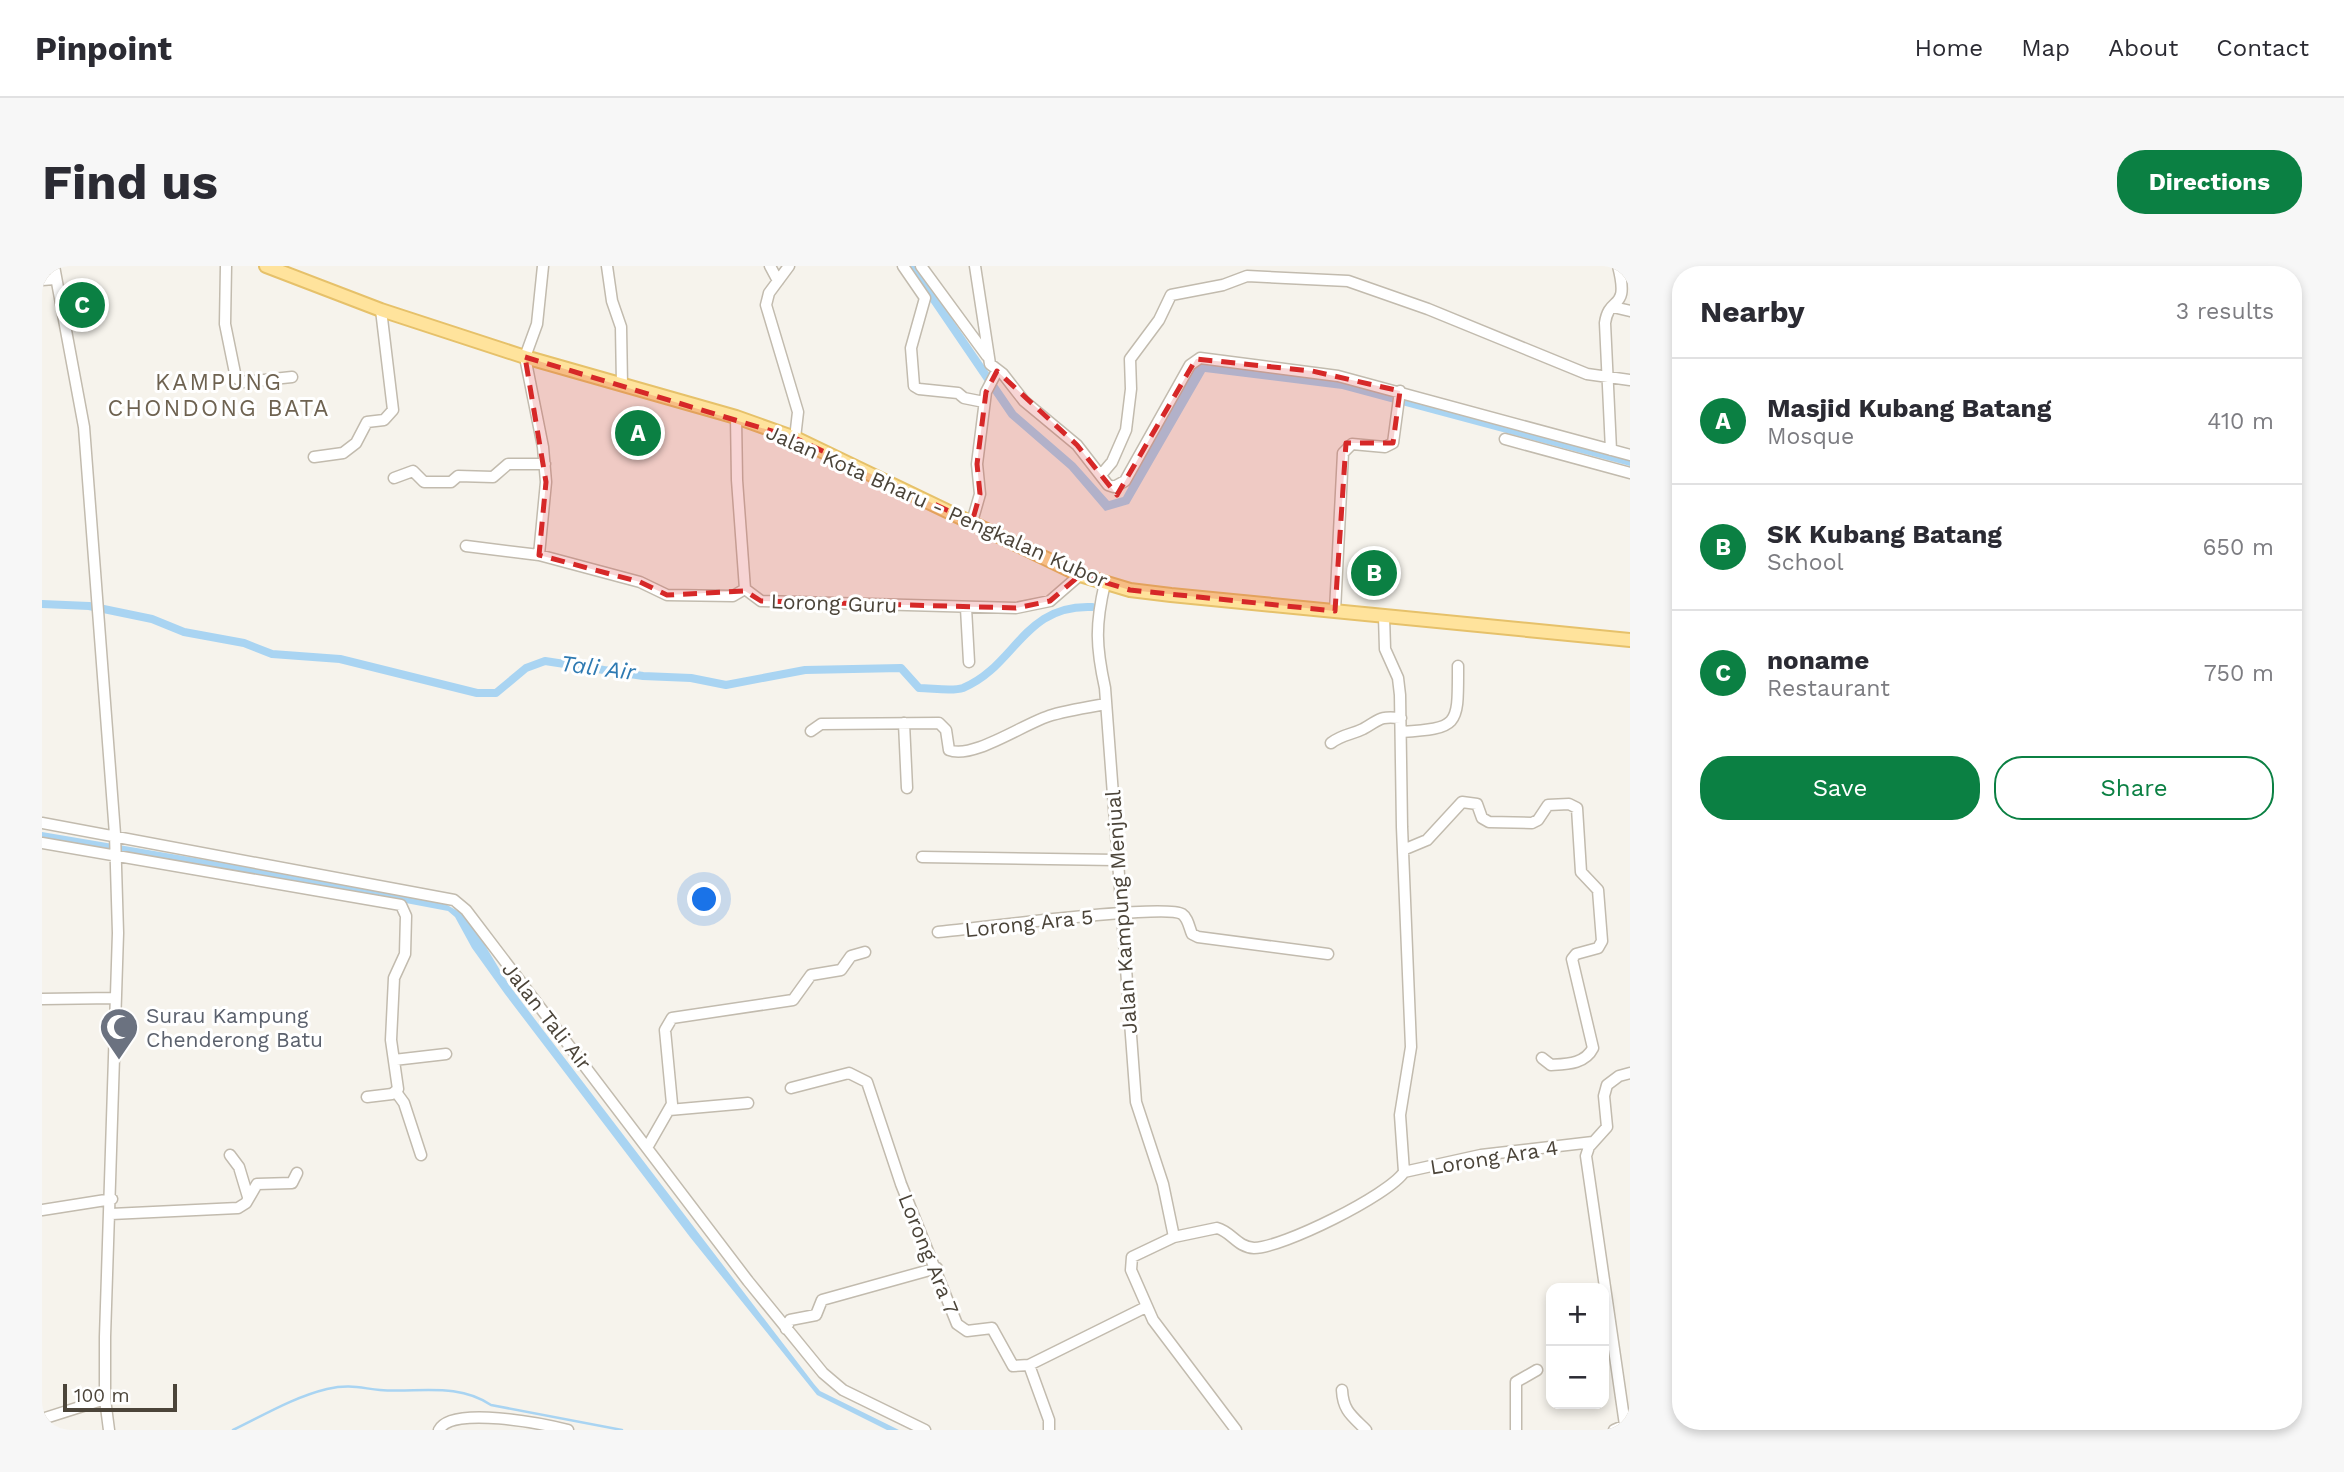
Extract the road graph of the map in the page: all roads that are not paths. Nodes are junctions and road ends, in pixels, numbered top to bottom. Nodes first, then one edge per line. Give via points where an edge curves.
1 (54, 266) edge
2 (226, 266) edge
3 (266, 266) edge
4 (543, 266) edge
5 (607, 266) edge
6 (770, 266) edge
7 (789, 266) edge
8 (903, 266) edge
9 (921, 266) edge
10 (975, 266) edge
11 (1618, 266) edge
12 (55, 279) junction
13 (42, 280) edge
14 (778, 281) junction
15 (1613, 307) junction
16 (381, 310) junction
17 (1630, 311) edge
18 (525, 357) junction
19 (989, 358) junction
20 (995, 373) junction
21 (292, 377) dead end
22 (1630, 380) edge
23 (1609, 383) junction
24 (622, 385) junction
25 (1400, 393) junction
26 (984, 402) junction
27 (736, 417) junction
28 (795, 438) junction
29 (1505, 439) dead end
30 (1611, 450) junction
31 (1630, 455) edge
32 (314, 457) dead end
33 (545, 464) junction
34 (1630, 473) edge
35 (1101, 475) junction
36 (394, 478) dead end
37 (972, 522) junction
38 (466, 546) dead end
39 (539, 555) junction
40 (1080, 575) junction
41 (1105, 583) junction
42 (745, 589) junction
43 (965, 608) junction
44 (1335, 611) junction
45 (1384, 616) junction
46 (1630, 640) edge
47 (969, 662) dead end
48 (1458, 666) dead end
49 (1106, 704) junction
50 (1401, 718) junction
51 (904, 723) junction
52 (811, 731) dead end
53 (1401, 732) junction
54 (1331, 743) dead end
55 (907, 788) dead end
56 (42, 823) edge
57 (115, 836) junction
58 (42, 843) edge
59 (1403, 850) junction
60 (116, 856) junction
61 (922, 857) dead end
62 (1116, 860) junction
63 (1120, 913) junction
64 (938, 933) dead end
65 (865, 952) dead end
66 (1328, 954) dead end
67 (115, 998) junction
68 (42, 999) edge
69 (446, 1054) dead end
70 (1542, 1058) dead end
71 (394, 1060) junction
72 (1630, 1073) edge
73 (791, 1088) dead end
74 (396, 1092) junction
75 (367, 1097) dead end
76 (748, 1103) dead end
77 (669, 1110) junction
78 (1593, 1142) junction
79 (648, 1146) junction
80 (230, 1154) dead end
81 (421, 1155) dead end
82 (1404, 1172) junction
83 (296, 1173) dead end
84 (248, 1197) junction
85 (112, 1199) junction
86 (42, 1210) edge
87 (111, 1214) junction
88 (1174, 1237) junction
89 (937, 1268) junction
90 (1146, 1307) junction
91 (786, 1329) junction
92 (1029, 1365) junction
93 (1537, 1370) dead end
94 (1342, 1390) dead end
95 (105, 1399) junction
96 (42, 1419) edge
97 (1627, 1424) edge
98 (109, 1430) edge
99 (439, 1430) edge
100 (568, 1430) edge
101 (925, 1430) edge
102 (1049, 1430) edge
103 (1236, 1430) edge
104 (1366, 1430) edge
105 (1516, 1430) edge
106 (1614, 1430) edge

1 - 12 street
2 - 21 street via 225,322 236,378 244,382
3 - 16 main road, Jalan Kota Bharu - Pengkalan Kubor
4 - 18 street via 537,324
5 - 24 street via 621,327
6 - 14 street
7 - 14 street
8 - 26 street via 925,298 911,348 914,386
9 - 19 street
10 - 19 street
11 - 15 street via 1623,292
12 - 13 street
12 - 57 street via 82,401
14 - 28 street via 766,305 798,412
15 - 17 street
15 - 23 street via 1605,323
16 - 18 main road, Jalan Kota Bharu - Pengkalan Kubor
16 - 32 street via 393,410 384,420 367,422 356,443 342,454
18 - 24 main road, Jalan Kota Bharu - Pengkalan Kubor
18 - 33 street
19 - 20 street
20 - 26 street
20 - 35 street via 1077,445
22 - 23 street
23 - 30 street
23 - 35 street via 1349,281 1245,276 1171,295 1130,359 1126,429
24 - 27 main road, Jalan Kota Bharu - Pengkalan Kubor
25 - 30 street
25 - 35 street via 1312,371 1200,358 1190,366 1125,481 1114,487
25 - 44 street via 1395,440 1390,446 1352,444 1343,453
26 - 37 street via 977,464 980,494
27 - 28 main road, Jalan Kota Bharu - Pengkalan Kubor
27 - 42 street
28 - 37 main road, Jalan Kota Bharu - Pengkalan Kubor
29 - 34 street
30 - 31 street
33 - 36 street via 508,464 493,477 458,476 451,482 424,482 413,471
33 - 39 street via 547,496
37 - 40 main road, Jalan Kota Bharu - Pengkalan Kubor
38 - 39 street, Lorong Guru
39 - 42 street, Lorong Guru via 640,582 667,595 733,596
40 - 41 main road, Jalan Kota Bharu - Pengkalan Kubor
40 - 43 street, Lorong Guru via 1061,594 1040,605
41 - 44 main road, Jalan Kota Bharu - Pengkalan Kubor via 1130,590
41 - 49 street, Jalan Kampung Menjual via 1096,641
42 - 43 street, Lorong Guru via 761,601
43 - 47 street
44 - 45 main road, Jalan Kota Bharu - Pengkalan Kubor
45 - 46 main road, Jalan Kota Bharu - Pengkalan Kubor
45 - 50 street via 1385,649 1398,678
48 - 53 street via 1455,714 1449,723 1438,729
49 - 51 street via 1052,715 958,752 949,750 946,730 939,723
49 - 62 street, Jalan Kampung Menjual
50 - 53 street
50 - 54 street via 1379,717
51 - 52 street via 821,724
51 - 55 street
53 - 59 street
56 - 57 street, Jalan Tali Air
57 - 60 street
57 - 79 street, Jalan Tali Air via 454,900
58 - 60 street
59 - 70 street via 1428,839 1462,802 1477,804 1482,818 1489,822 1534,822 1548,805 1577,808 1581,872 1598,890 1602,941 1598,948 1572,959 1593,1048 1574,1063 1551,1065
59 - 82 street via 1411,1047 1400,1115
60 - 67 street
60 - 71 street via 401,905 406,916 405,954 394,978
61 - 62 street
62 - 63 street, Jalan Kampung Menjual
63 - 64 street, Lorong Ara 5
63 - 66 street, Lorong Ara 5 via 1179,912 1198,937
63 - 88 street, Jalan Kampung Menjual via 1136,1102 1163,1184
65 - 77 street via 851,956 841,970 811,975 793,1000 672,1018 665,1030 673,1097
67 - 68 street
67 - 85 street
69 - 71 street
71 - 74 street
72 - 78 street via 1607,1085 1607,1126
73 - 89 street, Lorong Ara 7 via 844,1073 867,1082 901,1184
74 - 75 street
74 - 81 street
76 - 77 street
77 - 79 street
78 - 82 street, Lorong Ara 4 via 1481,1155
78 - 97 street via 1586,1156
79 - 91 street, Jalan Tali Air
80 - 84 street
82 - 88 street, Lorong Ara 4 via 1380,1195 1290,1240 1266,1247 1241,1245 1217,1228
83 - 84 street via 292,1183 257,1184
84 - 87 street via 237,1208
85 - 86 street
85 - 87 street
87 - 95 street
88 - 90 street, Lorong Ara 4 via 1139,1253 1130,1263
89 - 91 street via 822,1300 816,1315 792,1320
89 - 92 street, Lorong Ara 7 via 960,1328 992,1328 1013,1366
90 - 92 street
90 - 103 street, Lorong Ara 4
91 - 101 street, Jalan Tali Air via 833,1383
92 - 102 street
93 - 105 street via 1516,1382
94 - 104 street via 1347,1413
95 - 96 street
95 - 98 street
97 - 106 street
99 - 100 street via 455,1418 514,1420

